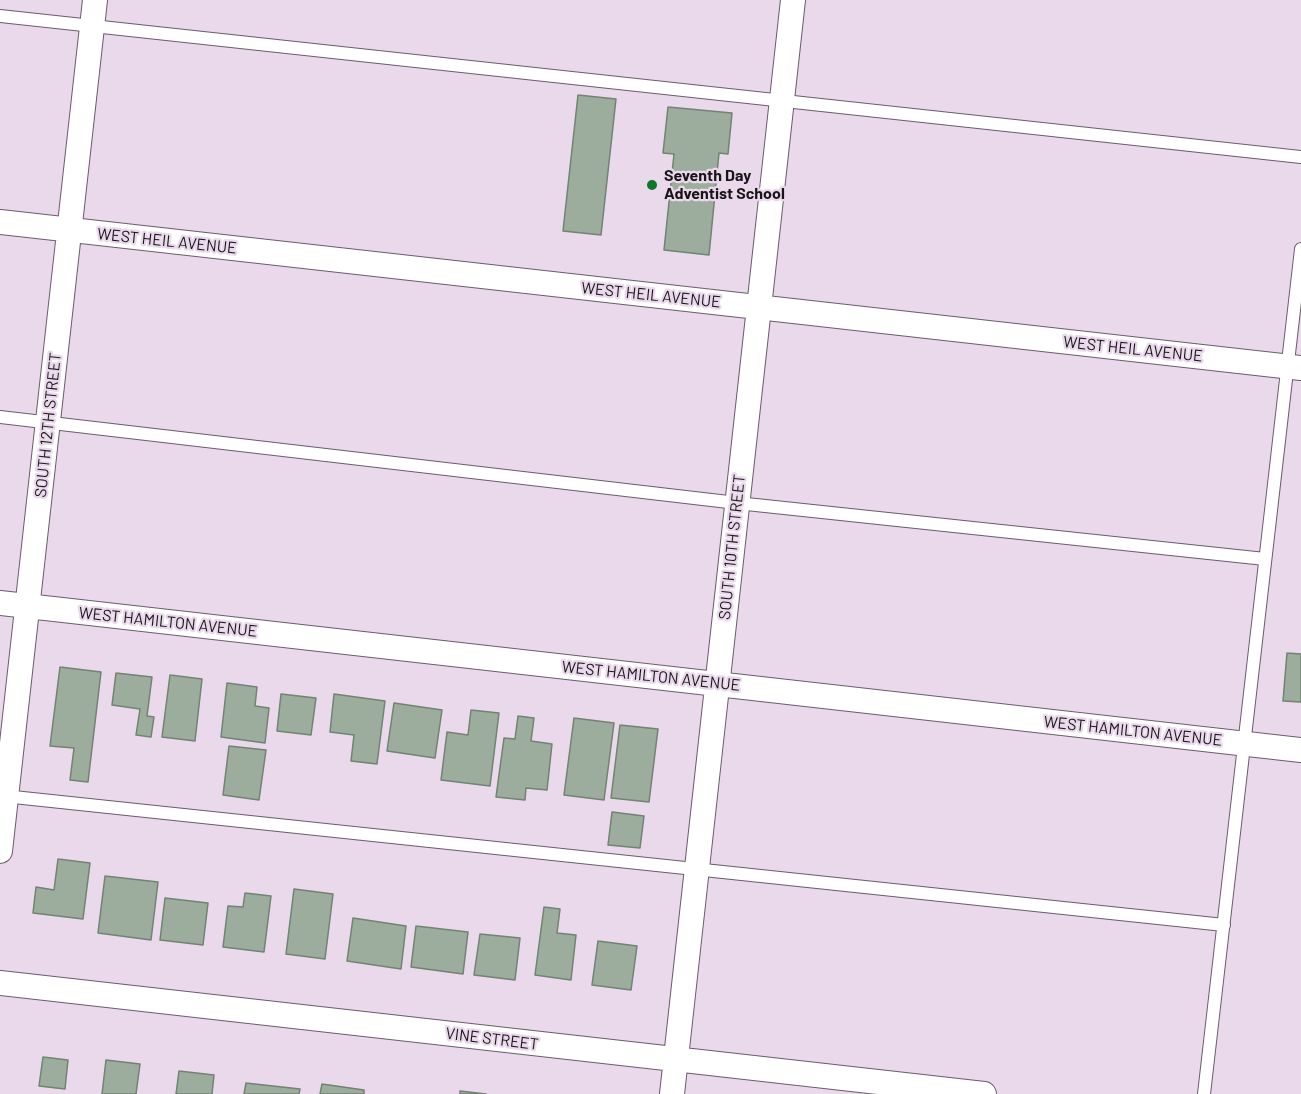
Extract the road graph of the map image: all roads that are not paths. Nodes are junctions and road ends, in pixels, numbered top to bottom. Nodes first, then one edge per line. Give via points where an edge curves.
1 (95, 0) edge
2 (793, 0) edge
3 (0, 16) edge
4 (92, 24) junction
5 (782, 102) junction
6 (1301, 157) edge
7 (0, 222) edge
8 (69, 231) junction
9 (1301, 249) edge
10 (759, 307) junction
11 (1295, 368) edge
12 (0, 417) edge
13 (48, 422) junction
14 (737, 502) junction
15 (1265, 559) junction
16 (0, 603) edge
17 (27, 606) junction
18 (717, 684) junction
19 (1244, 744) junction
20 (1301, 750) edge
21 (3, 796) edge
22 (0, 851) edge
23 (697, 869) junction
24 (1224, 925) junction
25 (0, 983) edge
26 (675, 1060) junction
27 (672, 1094) edge
28 (984, 1094) edge
29 (1204, 1094) edge

1 - 4 street, SOUTH 12TH STREET
2 - 5 street, SOUTH 10TH STREET
3 - 4 lane
4 - 5 lane
4 - 8 street, SOUTH 12TH STREET
5 - 6 lane
5 - 10 street, SOUTH 10TH STREET
7 - 8 street, WEST HEIL AVENUE
8 - 10 street, WEST HEIL AVENUE
8 - 13 street, SOUTH 12TH STREET
9 - 11 lane
10 - 11 street, WEST HEIL AVENUE
10 - 14 street, SOUTH 10TH STREET
11 - 15 lane
12 - 13 lane
13 - 14 lane
13 - 17 street, SOUTH 12TH STREET
14 - 15 lane
14 - 18 street, SOUTH 10TH STREET
15 - 19 lane
16 - 17 street, WEST HAMILTON AVENUE
17 - 18 street, WEST HAMILTON AVENUE
17 - 21 street, SOUTH 12TH STREET
18 - 19 street, WEST HAMILTON AVENUE
18 - 23 street, SOUTH 10TH STREET
19 - 20 street, WEST HAMILTON AVENUE
19 - 24 lane
21 - 22 street, SOUTH 12TH STREET
21 - 23 lane
23 - 24 lane
23 - 26 street, SOUTH 10TH STREET
24 - 29 lane
25 - 26 street, VINE STREET
26 - 27 street, SOUTH 10TH STREET
26 - 28 street, VINE STREET

